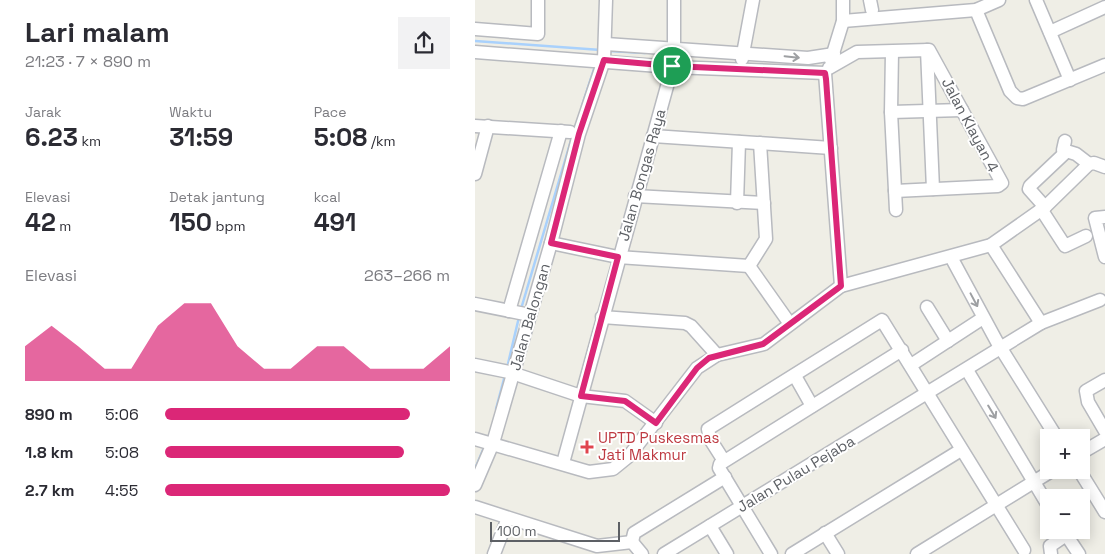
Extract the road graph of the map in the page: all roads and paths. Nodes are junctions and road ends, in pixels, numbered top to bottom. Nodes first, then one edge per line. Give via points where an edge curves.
1 (538, 0) edge
2 (606, 0) edge
3 (675, 0) edge
4 (753, 0) edge
5 (843, 0) edge
6 (999, 0) edge
7 (1036, 0) edge
8 (1105, 7) edge
9 (976, 10) junction
10 (843, 21) junction
11 (475, 30) edge
12 (1050, 32) junction
13 (929, 51) junction
14 (475, 52) edge
15 (892, 52) junction
16 (602, 54) junction
17 (833, 54) junction
18 (673, 57) junction
19 (742, 59) junction
20 (1105, 65) edge
21 (827, 70) junction
22 (1070, 80) junction
23 (962, 110) junction
24 (931, 111) junction
25 (891, 112) junction
26 (475, 126) edge
27 (488, 126) junction
28 (571, 132) junction
29 (653, 136) junction
30 (739, 142) junction
31 (761, 143) junction
32 (831, 148) junction
33 (1089, 164) junction
34 (1105, 167) edge
35 (475, 174) edge
36 (933, 189) junction
37 (895, 191) junction
38 (635, 196) junction
39 (737, 203) junction
40 (764, 203) junction
41 (1043, 208) junction
42 (896, 210) dead end
43 (1105, 217) edge
44 (1086, 236) dead end
45 (551, 243) junction
46 (991, 246) junction
47 (1104, 251) edge
48 (618, 257) junction
49 (951, 257) junction
50 (749, 266) junction
51 (841, 286) junction
52 (1100, 300) dead end
53 (475, 304) edge
54 (927, 307) dead end
55 (519, 313) junction
56 (602, 317) junction
57 (983, 318) junction
58 (1041, 323) junction
59 (790, 324) junction
60 (948, 341) junction
61 (1001, 348) junction
62 (902, 350) junction
63 (717, 355) junction
64 (475, 365) edge
65 (911, 365) junction
66 (967, 370) junction
67 (507, 372) junction
68 (795, 376) junction
69 (1105, 380) edge
70 (927, 394) junction
71 (581, 396) junction
72 (812, 406) junction
73 (656, 423) junction
74 (1051, 429) edge
75 (1105, 431) edge
76 (1105, 439) edge
77 (485, 442) edge
78 (1090, 448) edge
79 (961, 450) junction
80 (724, 462) junction
81 (563, 463) junction
82 (725, 477) junction
83 (1040, 478) edge
84 (1087, 479) edge
85 (1033, 482) junction
86 (475, 485) edge
87 (1040, 493) edge
88 (1100, 493) edge
89 (995, 505) junction
90 (744, 506) junction
91 (475, 507) edge
92 (1105, 512) edge
93 (508, 518) junction
94 (710, 526) junction
95 (825, 534) junction
96 (1057, 539) edge
97 (1069, 539) edge
98 (684, 549) edge
99 (596, 550) edge
100 (638, 550) edge
101 (1024, 550) dead end
102 (494, 554) edge
103 (664, 554) edge
104 (727, 554) edge
105 (771, 554) edge
106 (792, 554) edge
107 (838, 554) edge
108 (917, 554) edge
109 (1051, 554) edge
110 (1079, 554) edge

1 - 11 street via 538,34
2 - 16 street, Jalan Balongan
3 - 18 street, Jalan Bongas Raya
4 - 19 street
5 - 10 street
6 - 9 street
7 - 12 street
8 - 12 street
9 - 10 street
9 - 22 street via 1010,90 1017,98 1023,99
10 - 17 street
12 - 22 street
13 - 15 street
13 - 23 street, Jalan Klayan 4
13 - 24 street
14 - 16 street
15 - 21 street via 857,52
15 - 25 street
16 - 18 street
16 - 18 street
16 - 28 street, Jalan Balongan
19 -> 17 street via 808,58
17 - 21 street
18 - 19 street
18 - 19 street
18 - 29 street, Jalan Bongas Raya
19 - 21 street
20 - 22 street
21 - 32 street
23 - 24 street
23 - 36 street, Jalan Klayan 4 via 1002,183 998,186
24 - 25 street
24 - 36 street
25 - 37 street
26 - 27 street
27 - 28 street
27 - 35 street
28 - 45 street, Jalan Balongan
28 - 55 street
29 - 30 street
29 - 38 street, Jalan Bongas Raya
30 - 31 street
30 - 39 street
31 - 32 street
31 - 40 street
32 - 51 street
33 - 34 street
33 - 41 street
33 - 41 street via 1065,146 1030,186
36 - 37 street, Jalan Klayan 4
37 - 42 street
38 - 39 street
38 - 48 street, Jalan Bongas Raya
39 - 40 street
40 - 50 street via 766,239
41 - 44 street via 1065,246
41 - 46 street
43 - 47 street via 1095,218
45 - 48 street
45 - 55 street, Jalan Balongan
46 - 49 street
46 - 58 street
48 - 50 street
48 - 56 street, Jalan Bongas Raya
49 - 51 street
49 -> 57 street
50 - 59 street
51 - 59 street
52 - 58 street, Jalan Pulau Pejaba
53 - 55 street
54 - 60 street
55 - 67 street, Jalan Balongan
56 - 63 street via 685,323
56 - 71 street, Jalan Bongas Raya
57 - 60 street
57 - 61 street
58 - 61 street, Jalan Pulau Pejaba
59 - 63 street via 763,344
60 - 65 street
61 - 66 street, Jalan Pulau Pejaba
61 - 74 street
62 - 65 street
62 - 68 street via 885,322 881,321
62 - 72 street
63 - 73 street via 697,368
64 - 67 street
65 - 70 street
66 - 70 street, Jalan Pulau Pejaba
66 -> 85 street
67 - 71 street
67 - 77 street, Jalan Balongan
68 - 72 street
68 - 80 street via 709,429 710,439
69 - 75 street via 1086,391 1088,402
70 - 79 street
70 - 90 street, Jalan Pulau Pejaba
71 - 73 street via 625,401
71 - 81 street, Jalan Bongas Raya
72 - 80 street
73 - 81 street via 629,456 613,469 589,472
76 - 78 street
77 - 81 street
77 - 86 street, Jalan Balongan
79 - 89 street
79 - 95 street
80 - 82 street via 719,468
82 - 90 street
82 - 100 street via 634,533
83 - 85 street
84 - 88 street
85 - 87 street
85 - 89 street
88 - 92 street
89 - 101 street
89 - 108 street
90 - 94 street, Jalan Pulau Pejaba
90 - 105 street
91 - 93 street
93 - 99 street
93 - 102 street
94 - 98 street, Jalan Pulau Pejaba
94 - 104 street
95 - 106 street
95 - 107 street
96 - 109 street via 1050,546
97 - 110 street
98 - 103 street, Jalan Pulau Pejaba
99 - 100 street

